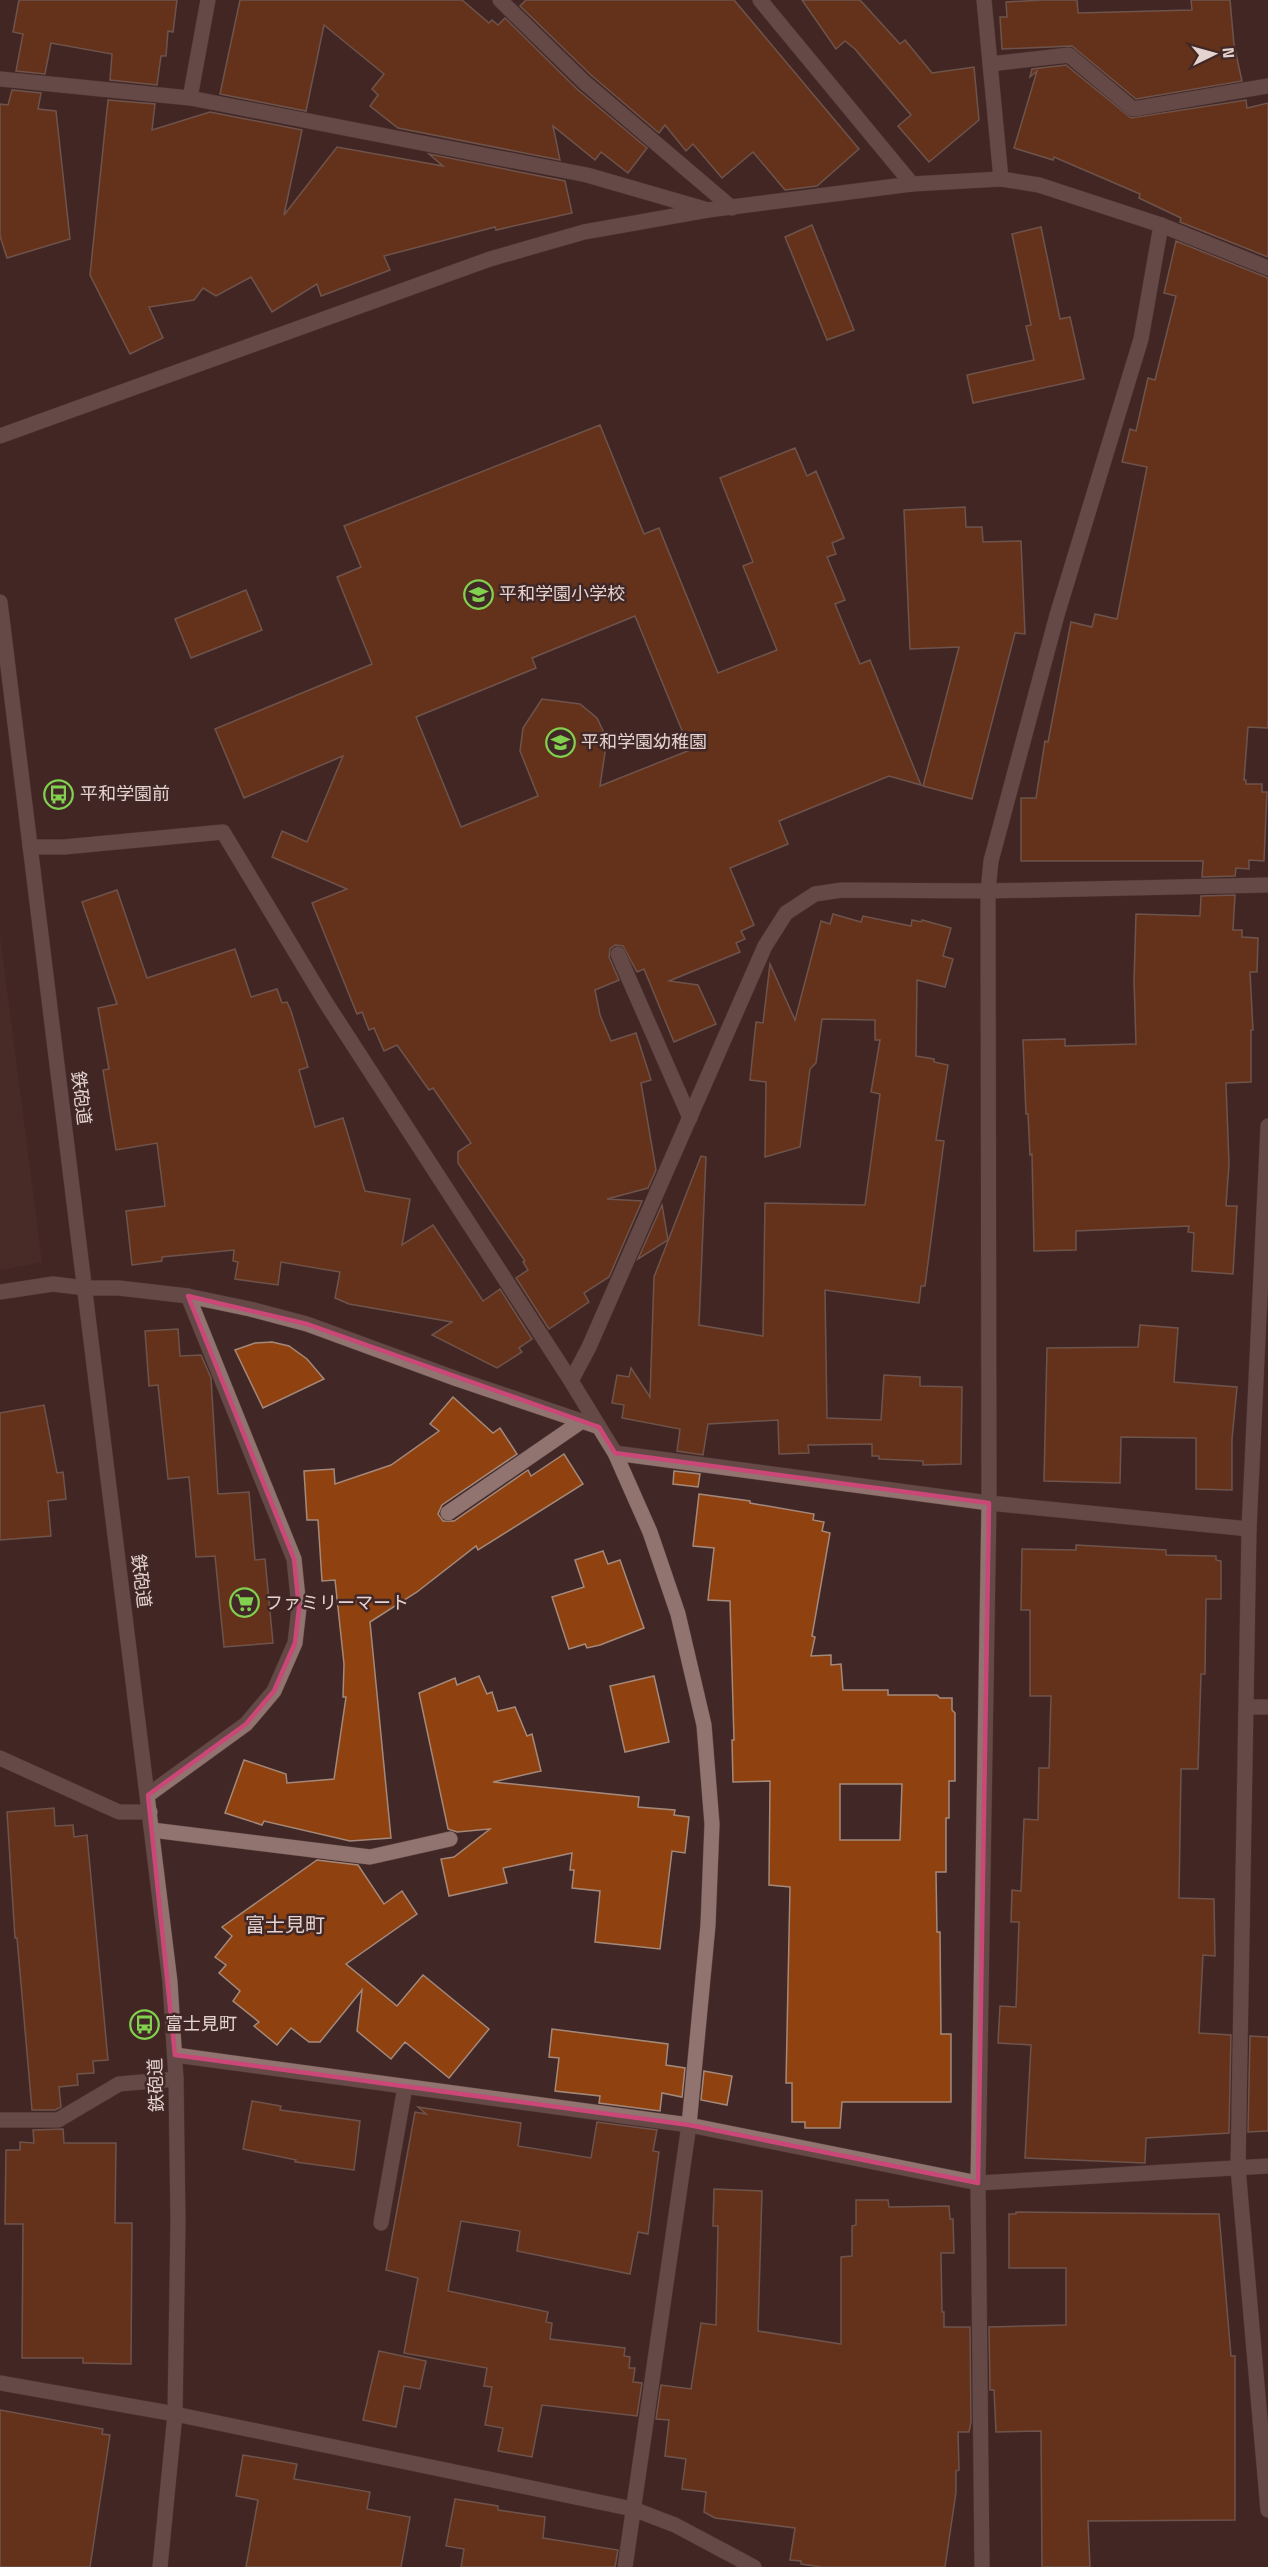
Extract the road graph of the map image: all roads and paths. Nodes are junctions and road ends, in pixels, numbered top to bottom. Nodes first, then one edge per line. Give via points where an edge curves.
1 (208, 0) edge
2 (500, 0) edge
3 (760, 0) edge
4 (984, 0) edge
5 (990, 64) junction
6 (0, 79) edge
7 (1268, 86) edge
8 (190, 98) junction
9 (1001, 179) junction
10 (912, 184) junction
11 (732, 208) junction
12 (708, 210) junction
13 (1161, 225) junction
14 (1268, 268) edge
15 (0, 436) edge
16 (0, 602) edge
17 (30, 847) junction
18 (1268, 885) edge
19 (988, 891) junction
20 (618, 954) dead end
21 (690, 1118) junction
22 (1268, 1126) edge
23 (85, 1288) junction
24 (0, 1292) edge
25 (188, 1296) junction
26 (571, 1381) junction
27 (582, 1421) junction
28 (598, 1427) junction
29 (615, 1453) junction
30 (989, 1503) junction
31 (448, 1514) dead end
32 (1249, 1529) junction
33 (1246, 1707) junction
34 (1268, 1707) edge
35 (0, 1758) edge
36 (148, 1795) junction
37 (150, 1812) junction
38 (152, 1830) junction
39 (450, 1839) dead end
40 (175, 2055) junction
41 (176, 2079) junction
42 (405, 2087) junction
43 (0, 2120) edge
44 (689, 2125) junction
45 (1268, 2166) edge
46 (1238, 2168) junction
47 (978, 2183) junction
48 (381, 2223) dead end
49 (0, 2383) edge
50 (175, 2414) junction
51 (633, 2509) junction
52 (1268, 2510) edge
53 (160, 2567) edge
54 (625, 2567) edge
55 (754, 2567) edge
56 (982, 2567) edge

1 - 8 street
2 - 11 street via 584,81
3 - 10 street
4 - 5 street
5 - 7 street via 1069,55 1133,110
5 - 9 street
6 - 8 street
8 - 12 street via 587,175
9 - 10 street
9 - 13 street via 1039,185
10 - 11 street
11 - 12 street
12 - 15 street via 584,232 490,260
13 - 14 street
13 - 19 street via 1141,339 1057,615 991,861
16 - 17 street, 鉄砲道
17 - 23 street, 鉄砲道
17 - 26 street via 223,832 326,1003
18 - 19 street
19 - 21 street via 842,890 815,894 786,913 765,946
19 - 30 street
20 - 21 street
21 - 26 street
22 - 32 street
23 - 24 street via 53,1284
23 - 25 street
23 - 36 street, 鉄砲道
25 - 27 street via 307,1324
25 - 36 street via 294,1559 299,1608 296,1643 274,1691 246,1724
26 - 28 street
27 - 28 street
27 - 31 street
28 - 29 street
29 - 30 street
29 - 44 street via 650,1532 678,1614 704,1725 712,1824 708,1925
30 - 32 street
30 - 47 street
32 - 33 street
33 - 34 street
33 - 46 street
35 - 37 street via 119,1812
36 - 37 street, 鉄砲道
37 - 38 street, 鉄砲道
38 - 39 street via 370,1857
38 - 40 street, 鉄砲道
40 - 41 street, 鉄砲道
40 - 42 street
41 - 43 street via 119,2084 58,2120
41 - 50 street, 鉄砲道
42 - 44 street
42 - 48 street
44 - 47 street
44 - 51 street
45 - 46 street
46 - 47 street
46 - 52 street
47 - 56 street
49 - 50 street
50 - 51 street
50 - 53 street, 鉄砲道
51 - 54 street
51 - 55 street via 675,2525

